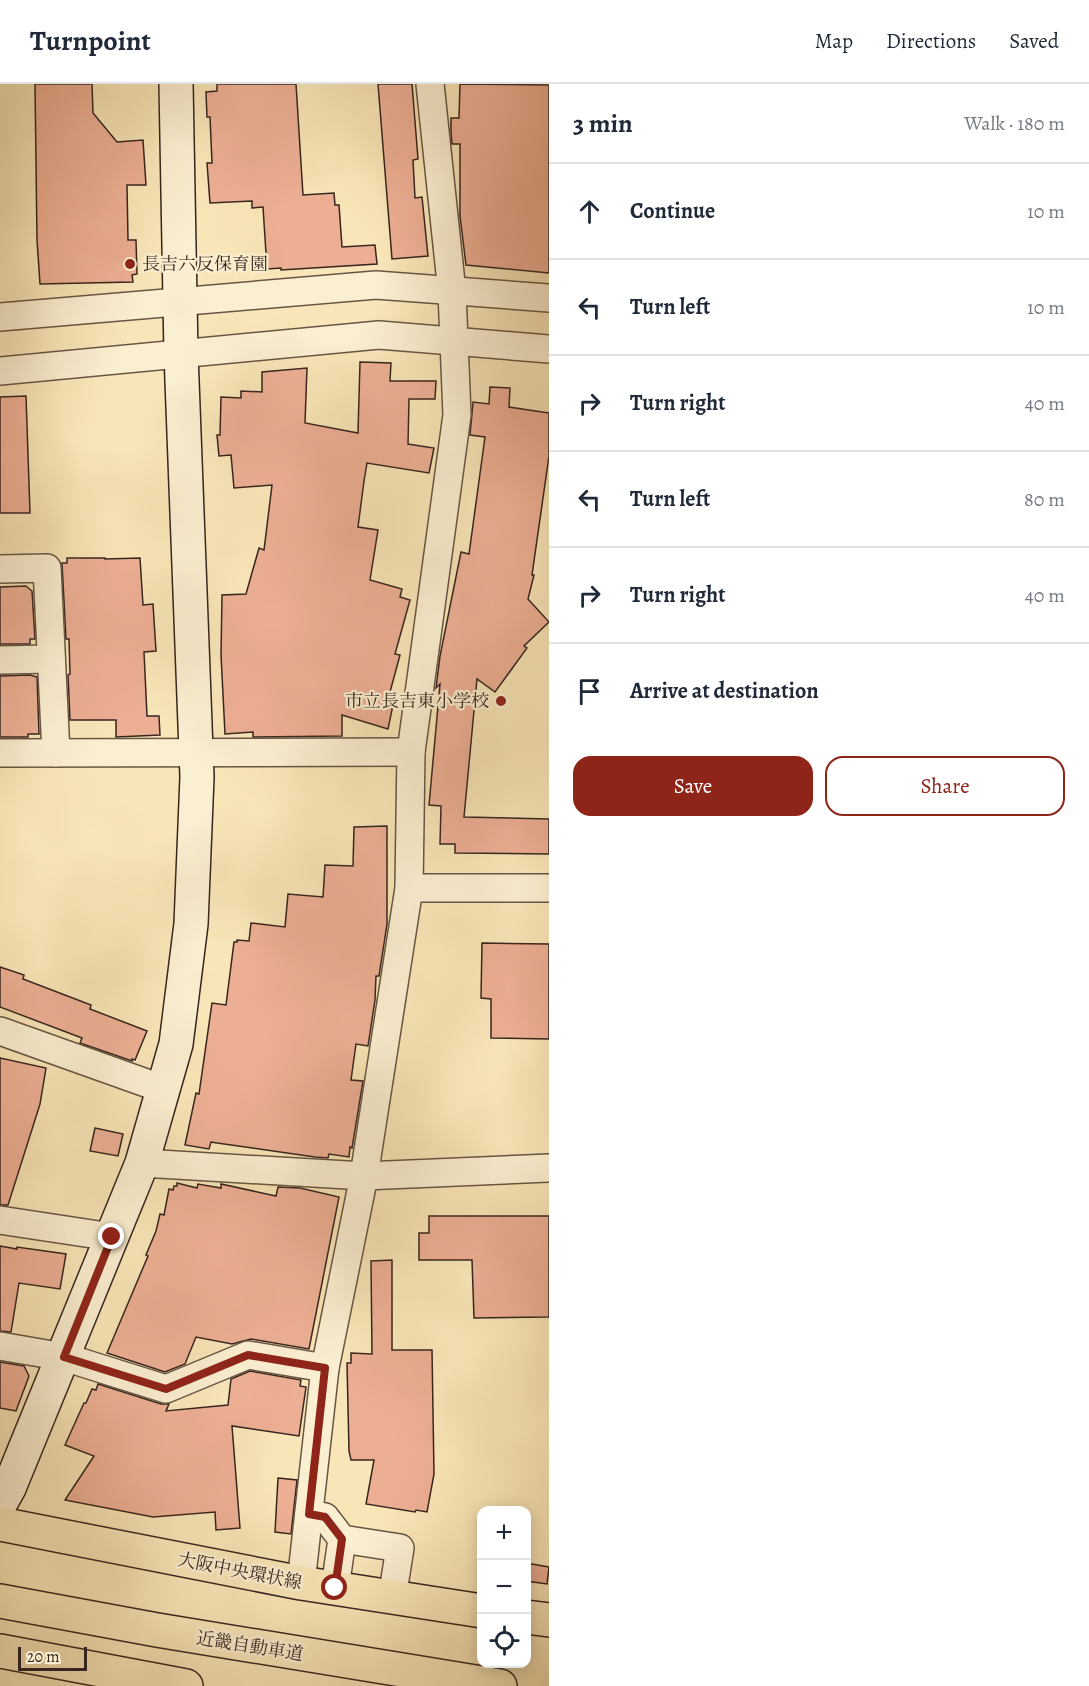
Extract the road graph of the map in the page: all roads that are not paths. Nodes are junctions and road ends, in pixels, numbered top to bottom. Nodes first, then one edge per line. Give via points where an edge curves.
1 (176, 84) edge
2 (430, 84) edge
3 (452, 292) junction
4 (549, 298) edge
5 (180, 302) junction
6 (0, 317) edge
7 (455, 342) junction
8 (549, 349) edge
9 (181, 354) junction
10 (0, 371) edge
11 (0, 569) edge
12 (51, 659) junction
13 (0, 660) edge
14 (411, 752) junction
15 (0, 753) edge
16 (56, 753) junction
17 (196, 753) junction
18 (409, 888) junction
19 (549, 888) edge
20 (0, 1031) edge
21 (163, 1089) junction
22 (142, 1163) junction
23 (549, 1168) edge
24 (364, 1176) junction
25 (0, 1220) edge
26 (112, 1237) junction
27 (0, 1346) edge
28 (64, 1357) junction
29 (325, 1368) junction
30 (0, 1504) edge
31 (309, 1514) junction
32 (0, 1524) edge
33 (342, 1539) junction
34 (301, 1583) junction
35 (335, 1588) junction
36 (392, 1598) junction
37 (0, 1601) edge
38 (477, 1610) edge
39 (531, 1618) edge
40 (549, 1620) edge
41 (0, 1651) edge
42 (186, 1686) edge
43 (500, 1686) edge

1 - 5 street
2 - 3 street
3 - 4 street
3 - 5 street via 376,285
3 - 7 street
5 - 6 street
5 - 9 street
7 - 8 street
7 - 9 street via 379,335
7 - 14 street via 457,415
9 - 10 street
9 - 17 street
11 - 12 street via 47,568
12 - 13 street
12 - 16 street
14 - 17 street
14 - 18 street
15 - 16 street
16 - 17 street
17 - 21 street via 191,924 176,1044
18 - 19 street
18 - 24 street
20 - 21 street
21 - 22 street
22 - 24 street
22 - 26 street
23 - 24 street
24 - 29 street
25 - 26 street
26 - 28 street
27 - 28 street
28 - 29 street via 166,1389 248,1355
28 - 30 street
29 - 31 street
31 - 33 street via 325,1517
31 - 34 street
32 - 34 main road, 大阪中央環状線
33 - 35 street
33 - 36 street via 400,1548
34 - 35 main road, 大阪中央環状線
35 - 36 main road, 大阪中央環状線
36 - 38 main road, 大阪中央環状線
37 - 43 main road, 近畿自動車道
39 - 40 main road
41 - 42 main road

